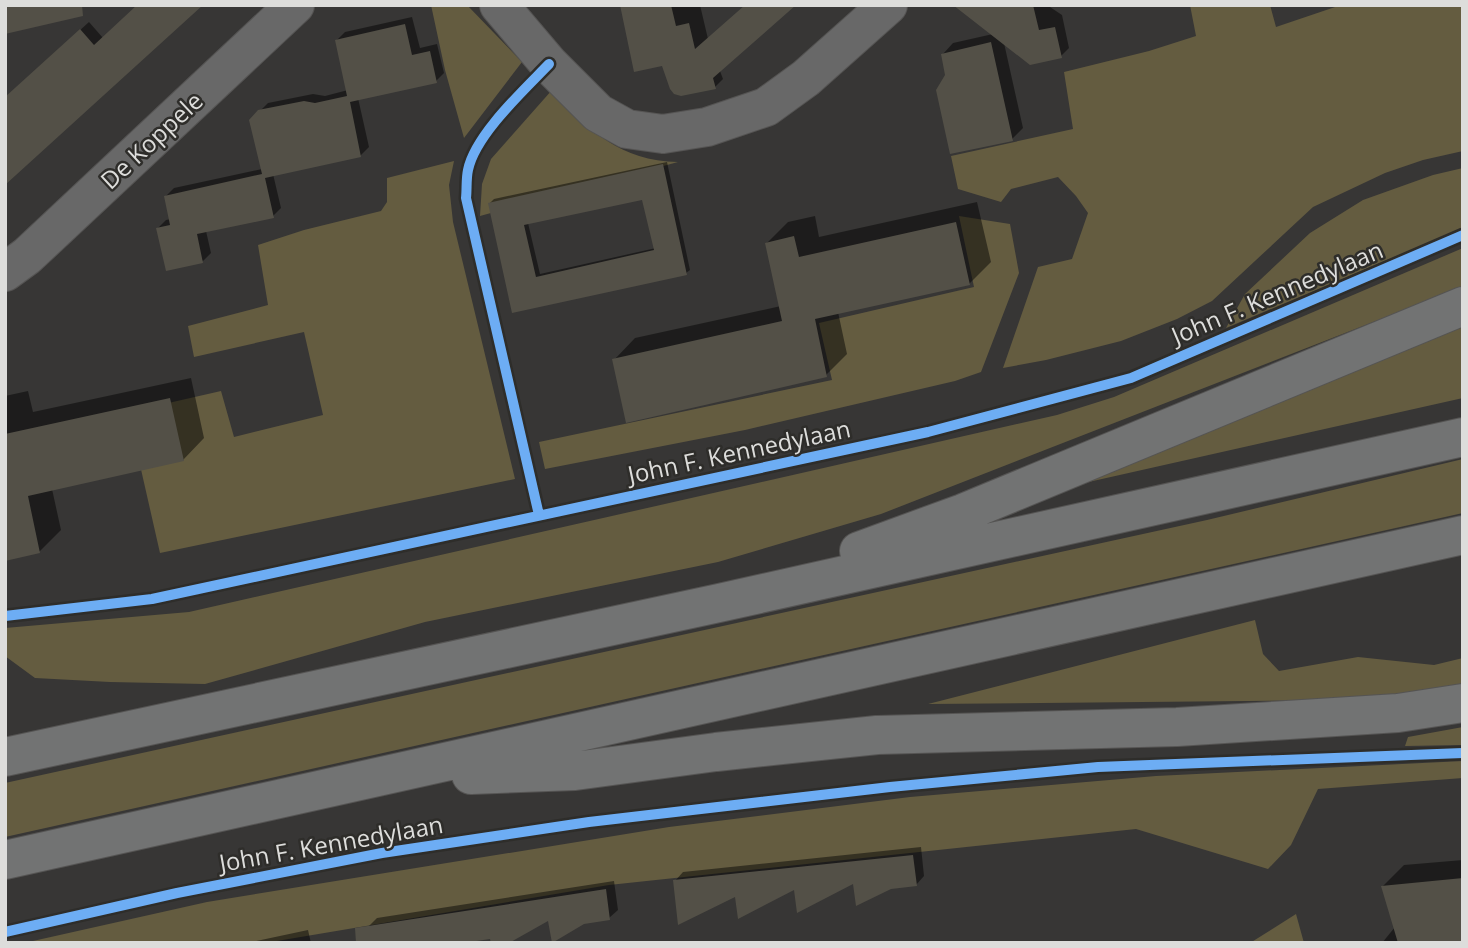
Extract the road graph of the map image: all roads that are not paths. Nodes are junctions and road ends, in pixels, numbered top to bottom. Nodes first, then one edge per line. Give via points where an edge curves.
1 (295, 5) edge
2 (499, 5) edge
3 (888, 5) edge
4 (5, 272) edge
5 (1463, 306) edge
6 (1463, 437) edge
7 (1463, 535) edge
8 (719, 603) junction
9 (1463, 703) edge
10 (5, 757) edge
11 (377, 778) junction
12 (5, 860) edge

1 - 4 street, De Koppele
2 - 3 street via 598,113 626,129 663,134 708,127 766,107
5 - 8 main road via 963,513
6 - 8 main road
7 - 11 main road, John F. Kennedylaan
8 - 10 main road
9 - 11 main road via 1398,713 1177,727 877,735 575,771
11 - 12 main road, John F. Kennedylaan

